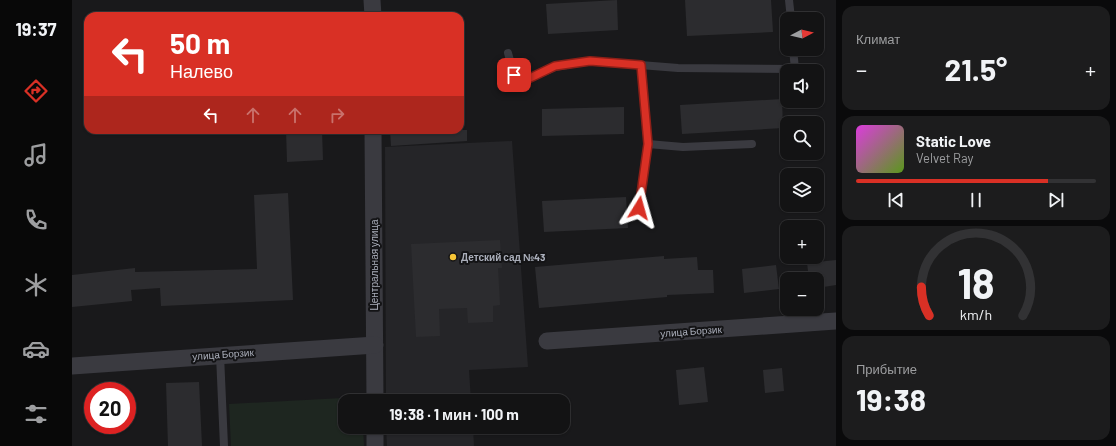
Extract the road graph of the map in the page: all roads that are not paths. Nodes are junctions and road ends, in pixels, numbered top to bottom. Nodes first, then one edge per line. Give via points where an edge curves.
1 (372, 0) edge
2 (789, 0) edge
3 (372, 12) edge
4 (790, 12) edge
5 (508, 53) dead end
6 (794, 56) edge
7 (641, 65) junction
8 (373, 134) edge
9 (648, 144) junction
10 (752, 144) dead end
11 (639, 208) dead end
12 (836, 321) edge
13 (546, 341) dead end
14 (375, 345) junction
15 (220, 355) junction
16 (72, 366) edge
17 (375, 394) edge
18 (375, 434) edge
19 (224, 446) edge
20 (375, 446) edge

1 - 3 street
2 - 4 lane
5 - 7 lane via 514,75 530,78 555,66 590,61
6 - 7 lane via 795,69 678,68
7 - 9 lane
8 - 14 street, Центральная улица
9 - 10 lane via 682,147
9 - 11 lane
12 - 13 street, улица Борзик
14 - 15 street, улица Борзик
14 - 17 street, Центральная улица
15 - 16 street, улица Борзик
15 - 19 lane
18 - 20 street

